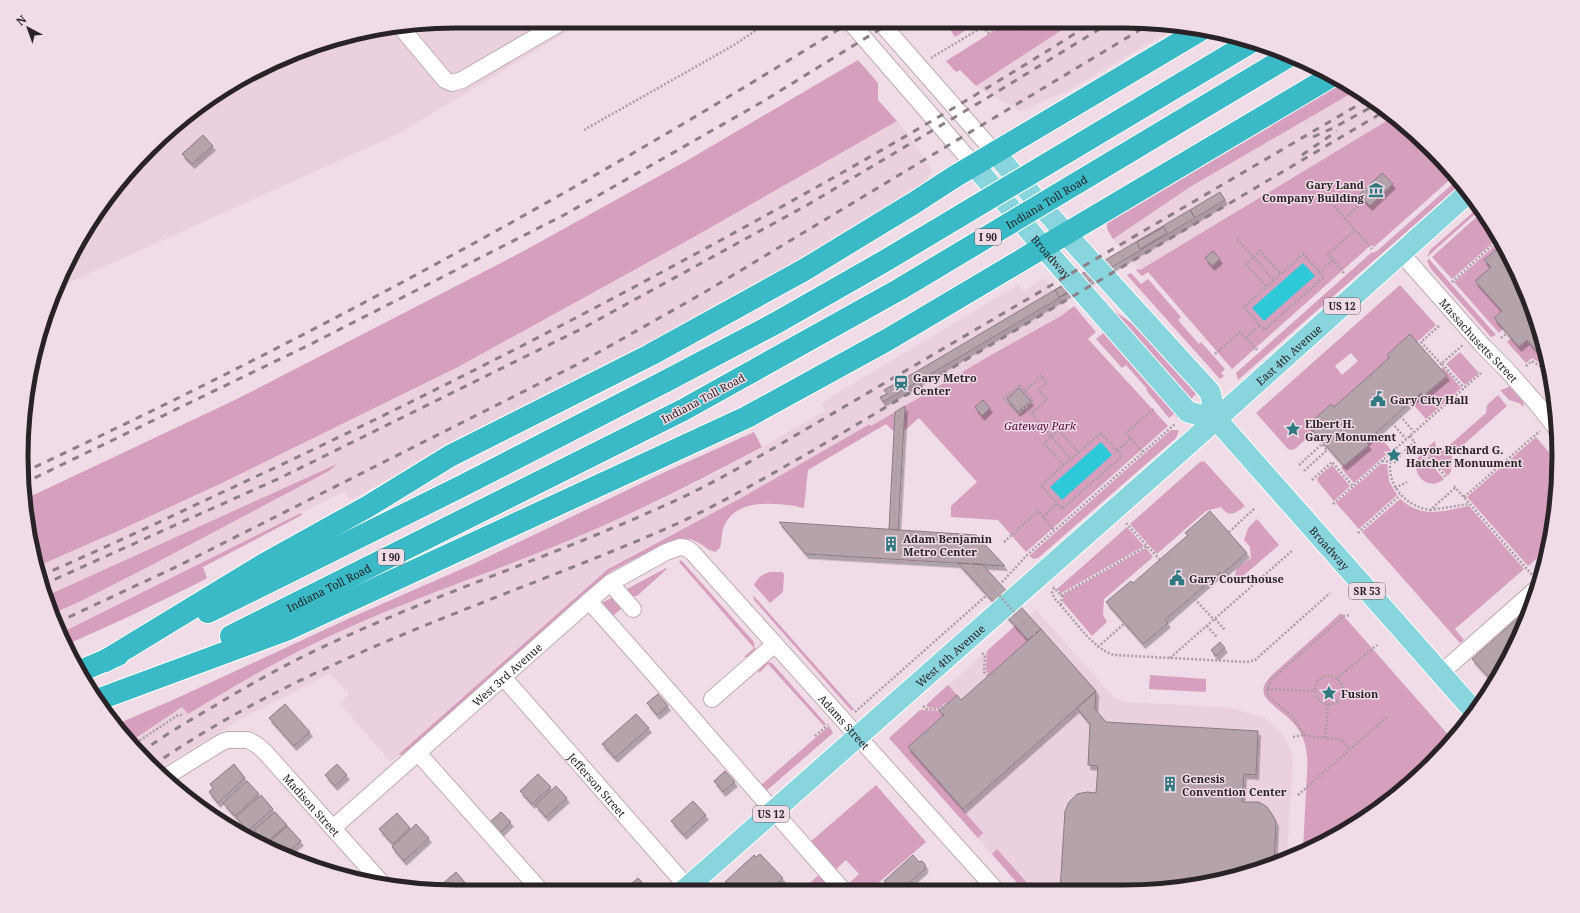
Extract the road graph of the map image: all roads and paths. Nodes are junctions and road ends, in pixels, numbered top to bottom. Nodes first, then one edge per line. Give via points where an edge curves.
1 (551, 28) edge
2 (760, 28) edge
3 (855, 28) edge
4 (885, 28) edge
5 (910, 28) edge
6 (981, 28) edge
7 (985, 28) edge
8 (995, 28) edge
9 (905, 31) dead end
10 (405, 32) edge
11 (1194, 34) edge
12 (1244, 46) edge
13 (930, 59) dead end
14 (1283, 60) edge
15 (1327, 79) edge
16 (584, 130) dead end
17 (995, 153) junction
18 (974, 165) junction
19 (1326, 197) dead end
20 (1464, 197) edge
21 (1364, 200) dead end
22 (1345, 219) junction
23 (1355, 230) junction
24 (1066, 234) junction
25 (1238, 239) dead end
26 (1496, 243) edge
27 (1043, 247) junction
28 (1372, 249) dead end
29 (1125, 253) dead end
30 (1401, 253) junction
31 (1121, 256) dead end
32 (1253, 257) junction
33 (1333, 260) junction
34 (1319, 272) junction
35 (1344, 273) dead end
36 (1281, 274) junction
37 (1274, 280) junction
38 (1452, 282) dead end
39 (1266, 286) junction
40 (1260, 325) junction
41 (1439, 326) dead end
42 (1507, 333) dead end
43 (1246, 338) junction
44 (1502, 338) dead end
45 (1464, 344) dead end
46 (1257, 350) dead end
47 (1215, 354) dead end
48 (1442, 364) junction
49 (1526, 366) dead end
50 (1543, 368) edge
51 (1481, 373) dead end
52 (1464, 388) junction
53 (1025, 391) junction
54 (1026, 407) junction
55 (1155, 408) dead end
56 (900, 409) dead end
57 (1400, 412) dead end
58 (1031, 414) junction
59 (1400, 416) junction
60 (1216, 420) junction
61 (1388, 422) dead end
62 (1550, 422) edge
63 (1176, 423) dead end
64 (1392, 423) junction
65 (1551, 427) edge
66 (1414, 432) junction
67 (1051, 436) junction
68 (1410, 436) junction
69 (1131, 438) junction
70 (1406, 439) junction
71 (1117, 451) junction
72 (1423, 451) dead end
73 (1078, 452) junction
74 (1143, 452) junction
75 (1071, 459) junction
76 (1382, 461) junction
77 (1390, 462) junction
78 (1064, 465) junction
79 (1299, 465) dead end
80 (1304, 471) dead end
81 (1446, 477) dead end
82 (1312, 480) dead end
83 (1407, 482) dead end
84 (1353, 486) junction
85 (1395, 488) junction
86 (1400, 495) junction
87 (1464, 497) junction
88 (1058, 504) junction
89 (1333, 504) dead end
90 (1469, 504) junction
91 (1255, 508) dead end
92 (1430, 510) junction
93 (1043, 517) junction
94 (1126, 523) dead end
95 (893, 529) dead end
96 (1054, 530) junction
97 (1229, 532) dead end
98 (1358, 533) dead end
99 (1004, 542) dead end
100 (1147, 546) junction
101 (1293, 550) dead end
102 (692, 552) joint
103 (1160, 560) dead end
104 (970, 564) dead end
105 (1533, 581) edge
106 (610, 583) junction
107 (1531, 587) edge
108 (1330, 593) dead end
109 (1061, 595) junction
110 (1192, 596) dead end
111 (589, 601) junction
112 (1060, 605) junction
113 (633, 609) dead end
114 (1350, 615) dead end
115 (1214, 619) junction
116 (1125, 623) dead end
117 (1207, 626) junction
118 (1225, 630) dead end
119 (1035, 635) dead end
120 (1217, 637) dead end
121 (1377, 644) dead end
122 (774, 645) junction
123 (1098, 647) junction
124 (982, 653) dead end
125 (1170, 658) junction
126 (105, 661) junction
127 (84, 669) edge
128 (1441, 673) junction
129 (988, 676) dead end
130 (503, 677) junction
131 (1336, 678) junction
132 (1267, 689) junction
133 (1315, 691) junction
134 (102, 697) edge
135 (102, 698) edge
136 (712, 699) dead end
137 (1328, 704) junction
138 (946, 705) dead end
139 (923, 706) dead end
140 (1471, 707) edge
141 (855, 712) dead end
142 (184, 715) dead end
143 (1387, 717) dead end
144 (859, 736) junction
145 (1305, 736) junction
146 (1293, 737) dead end
147 (1325, 738) junction
148 (137, 742) edge
149 (1350, 749) junction
150 (418, 753) junction
151 (170, 775) edge
152 (1298, 795) dead end
153 (773, 812) junction
154 (333, 828) junction
155 (377, 878) edge
156 (536, 885) edge
157 (681, 885) edge
158 (685, 885) edge
159 (839, 885) edge
160 (992, 885) edge

1 - 10 street via 462,80 452,83 445,80
2 - 16 path
3 - 18 street, Broadway
4 - 17 street, Broadway
5 - 9 path
6 - 13 path
7 - 8 path via 988,33
11 - 17 highway
12 - 126 highway, bridge via 776,323 252,592
14 - 134 highway, Indiana Toll Road / I 90, bridge via 900,289 683,410 260,623
15 - 24 highway
17 - 18 highway
17 - 24 main road, Broadway / SR 53
18 - 27 main road, Broadway
18 - 126 highway via 804,270 650,355 450,456 367,507 266,563
19 - 22 path
20 - 30 main road, East 4th Avenue / US 12
21 - 22 path
22 - 23 path
23 - 28 path
23 - 33 path via 1328,254
24 - 27 highway
24 - 60 main road, Broadway / SR 53 via 1210,392
25 - 32 path
26 - 38 path
27 - 60 main road, Broadway via 1188,412
27 - 135 highway via 887,340 747,417 286,630
29 - 31 path
30 - 60 main road, East 4th Avenue / US 12
30 - 62 street, Massachusetts Street via 1512,375
32 - 36 path via 1260,251
32 - 37 path
32 - 39 path via 1246,264
33 - 34 path
33 - 35 path
34 - 36 path via 1303,254
34 - 40 path via 1324,277 1264,330
36 - 37 path
37 - 39 path
39 - 40 path via 1244,307
40 - 43 path
41 - 48 path via 1421,342
42 - 44 path
43 - 46 path
43 - 47 path via 1240,332
45 - 48 path
48 - 52 path
49 - 50 path via 1532,361
51 - 52 path
52 - 66 path
53 - 54 path via 1033,400
53 - 54 path via 1020,385 1004,398 1018,414
53 - 58 path via 1041,376 1047,383 1039,390 1047,400
54 - 58 path
55 - 69 path via 1126,433
56 - 95 path
57 - 59 path
58 - 67 path
59 - 64 path
59 - 66 path
60 - 128 main road, Broadway / SR 53
60 - 144 main road, West 4th Avenue / US 12
61 - 64 path via 1390,425
63 - 74 path
64 - 70 path
65 - 87 path
66 - 68 path
67 - 73 path via 1058,430
67 - 75 path
67 - 78 path via 1044,442
68 - 70 path
68 - 77 path via 1415,442 1395,462
69 - 71 path
69 - 74 path
70 - 76 path
71 - 73 path via 1101,433
71 - 88 path via 1122,456 1062,509
72 - 81 path
73 - 75 path
74 - 96 path
75 - 78 path
76 - 77 path
76 - 84 path
77 - 85 path via 1390,474
78 - 88 path via 1041,486
79 - 80 path via 1322,444 1326,446 1328,450
82 - 84 path via 1332,462
83 - 85 path
84 - 89 path
85 - 86 path
86 - 92 path via 1412,504
86 - 98 path
87 - 90 path
87 - 92 path via 1454,487
88 - 93 path
90 - 92 path
90 - 105 path
91 - 97 path
93 - 96 path
93 - 99 path via 1038,512
94 - 100 path
96 - 141 path via 1005,579
100 - 103 path
100 - 109 path
101 - 115 path
102 - 106 street, West 3rd Avenue via 686,548 673,548
102 - 122 street, Adams Street
104 - 119 path, bridge
106 - 111 street, West 3rd Avenue
106 - 113 street
107 - 128 street
108 - 125 path via 1251,662
109 - 112 path
109 - 112 path via 1054,588 1053,597
110 - 115 path
111 - 130 street, West 3rd Avenue
111 - 153 street
112 - 123 path
114 - 132 path via 1344,616 1272,679
115 - 117 path
115 - 118 path
116 - 123 path
117 - 120 path
117 - 125 path
121 - 131 path
122 - 136 street
122 - 144 street, Adams Street
123 - 125 path via 1114,656
124 - 129 path via 985,656 984,672
126 - 127 highway
128 - 140 main road, Broadway / SR 53
130 - 150 street, West 3rd Avenue
130 - 157 street, Jefferson Street
131 - 133 path via 1321,679
131 - 137 path via 1342,687 1341,697 1335,703
132 - 133 path
132 - 145 path via 1268,696 1293,717
133 - 137 path via 1320,701
137 - 147 path
138 - 139 path via 939,710 926,709
142 - 148 path via 178,715
143 - 149 path
144 - 153 main road, West 4th Avenue / US 12
144 - 160 street, Adams Street
145 - 146 path
145 - 147 path
147 - 149 path via 1341,739
149 - 152 path
150 - 154 street, West 3rd Avenue
150 - 156 street
151 - 154 street, Madison Street via 222,742 248,740 257,745
153 - 158 main road, West 4th Avenue / US 12
153 - 159 street
154 - 155 street, Madison Street

